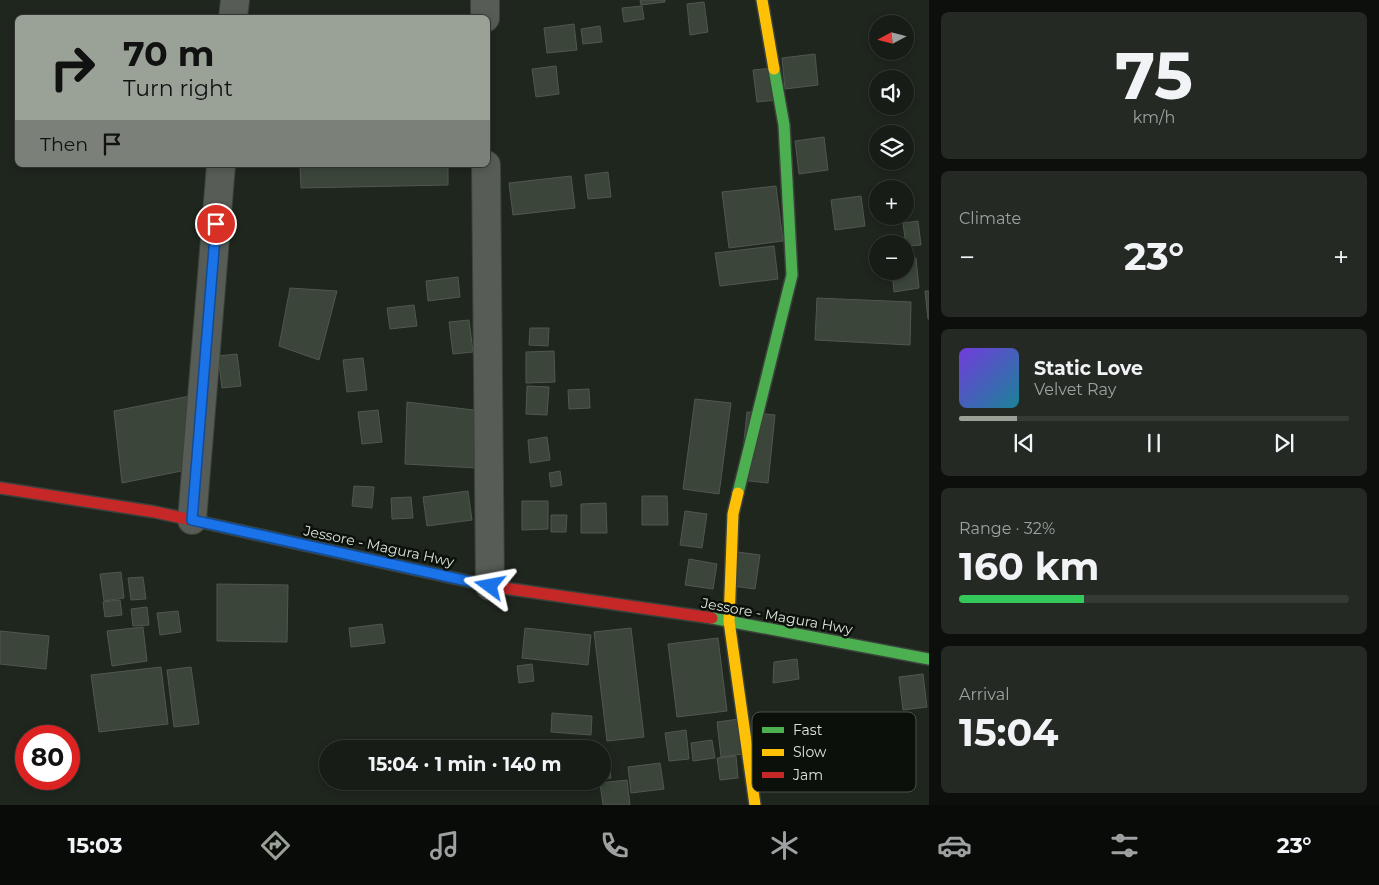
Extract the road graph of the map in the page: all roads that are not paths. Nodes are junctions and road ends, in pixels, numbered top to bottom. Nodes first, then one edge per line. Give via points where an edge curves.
1 (234, 0) edge
2 (485, 0) edge
3 (762, 0) edge
4 (233, 15) edge
5 (485, 15) edge
6 (221, 167) edge
7 (486, 167) edge
8 (0, 488) edge
9 (192, 520) junction
10 (490, 586) junction
11 (729, 621) junction
12 (929, 659) edge
13 (752, 778) edge
14 (754, 792) edge
15 (756, 805) edge

1 - 4 street
2 - 5 street
3 - 11 main road via 784,125 792,275 734,514
6 - 9 street
7 - 10 street
8 - 9 main road, Jessore - Magura Hwy
9 - 10 main road, Jessore - Magura Hwy
10 - 11 main road, Jessore - Magura Hwy
11 - 12 main road, Jessore - Magura Hwy
11 - 13 main road
14 - 15 main road

